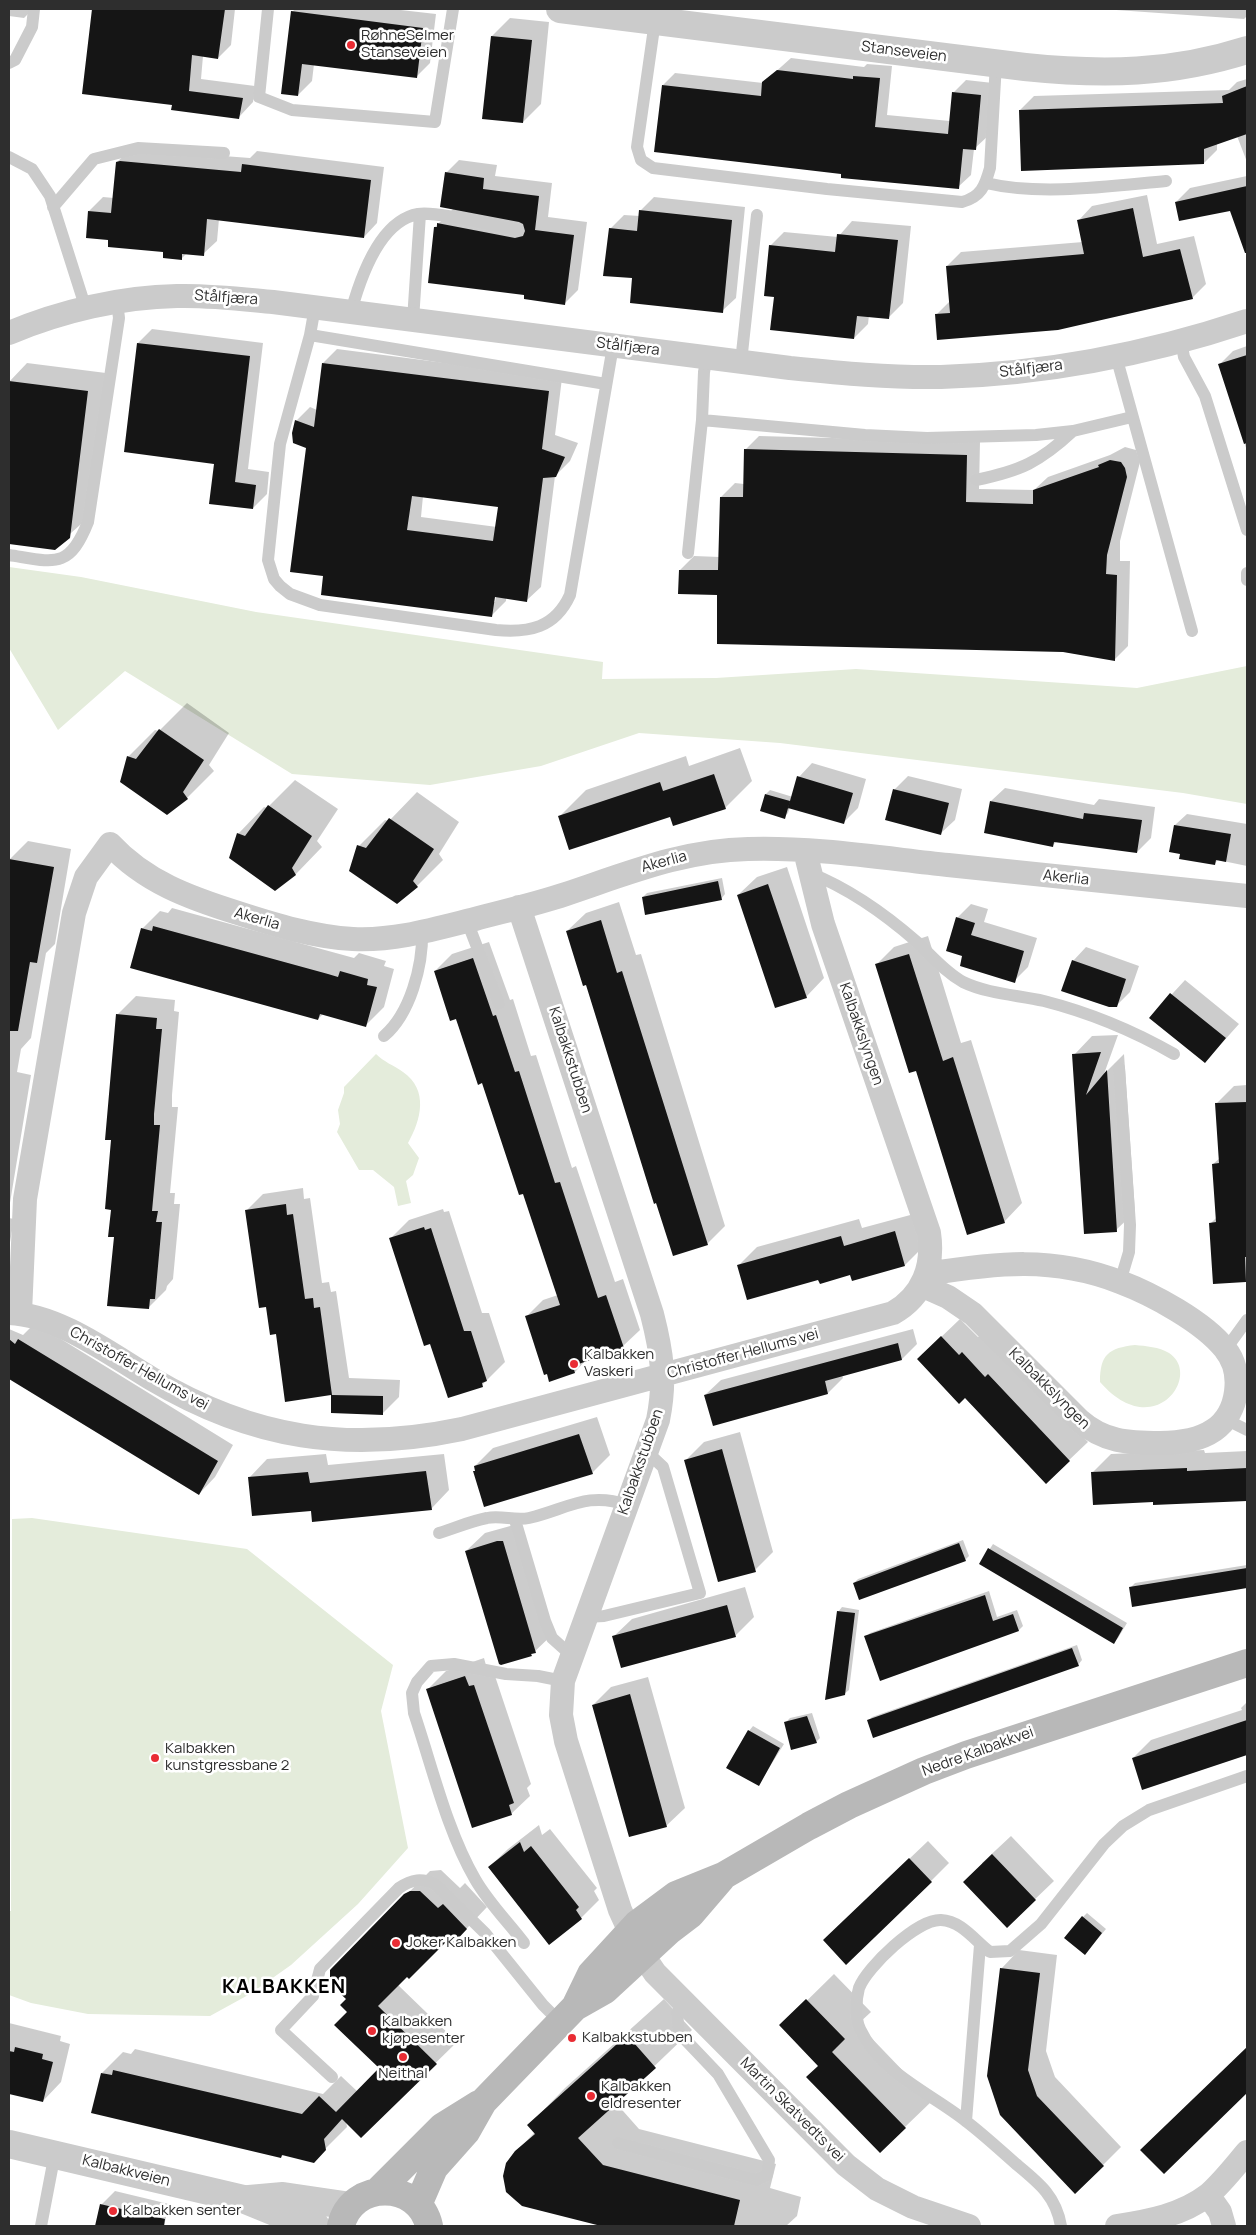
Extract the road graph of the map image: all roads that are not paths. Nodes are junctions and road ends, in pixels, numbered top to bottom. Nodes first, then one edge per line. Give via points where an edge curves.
1 (34, 9) edge
2 (268, 9) edge
3 (453, 9) edge
4 (560, 9) edge
5 (655, 21) junction
6 (1247, 50) edge
7 (9, 63) edge
8 (996, 63) junction
9 (224, 153) dead end
10 (9, 157) edge
11 (1166, 181) dead end
12 (986, 183) junction
13 (53, 208) junction
14 (420, 214) junction
15 (757, 215) dead end
16 (517, 230) dead end
17 (117, 302) junction
18 (315, 307) junction
19 (86, 309) junction
20 (352, 312) junction
21 (414, 320) junction
22 (1247, 321) edge
23 (9, 333) edge
24 (310, 335) junction
25 (1181, 341) junction
26 (613, 346) junction
27 (1116, 356) junction
28 (707, 358) junction
29 (741, 362) junction
30 (606, 384) junction
31 (1132, 417) junction
32 (702, 420) junction
33 (1073, 431) junction
34 (976, 480) dead end
35 (1247, 530) edge
36 (688, 554) dead end
37 (9, 555) edge
38 (1247, 573) edge
39 (1247, 580) edge
40 (1192, 631) dead end
41 (110, 844) joint
42 (807, 862) junction
43 (1247, 896) edge
44 (520, 907) junction
45 (467, 921) junction
46 (422, 932) junction
47 (499, 1004) dead end
48 (384, 1036) dead end
49 (1174, 1054) dead end
50 (1119, 1068) dead end
51 (924, 1280) junction
52 (1120, 1282) junction
53 (14, 1313) edge
54 (1247, 1320) edge
55 (1226, 1349) junction
56 (664, 1375) junction
57 (1225, 1419) junction
58 (1247, 1430) edge
59 (647, 1452) junction
60 (627, 1505) junction
61 (516, 1520) junction
62 (439, 1533) dead end
63 (585, 1617) junction
64 (571, 1655) junction
65 (1247, 1663) edge
66 (563, 1681) junction
67 (1247, 1776) edge
68 (524, 1943) dead end
69 (636, 1944) junction
70 (980, 1945) junction
71 (683, 2002) junction
72 (568, 2015) junction
73 (332, 2077) dead end
74 (483, 2102) junction
75 (966, 2122) junction
76 (618, 2143) dead end
77 (9, 2144) edge
78 (1247, 2152) edge
79 (55, 2153) junction
80 (378, 2191) junction
81 (1208, 2195) junction
82 (243, 2199) junction
83 (346, 2216) edge
84 (423, 2216) edge
85 (40, 2226) edge
86 (316, 2226) edge
87 (968, 2226) edge
88 (1061, 2226) edge
89 (1117, 2226) edge
90 (1224, 2226) edge

1 - 7 lane via 32,27 15,60
2 - 3 lane via 259,97 292,110 435,122
4 - 5 street, Stanseveien
5 - 8 street, Stanseveien
5 - 12 lane via 637,148 637,154 645,164 653,168 962,202 980,194
6 - 8 street, Stanseveien via 1193,64 1127,72 1078,72
8 - 12 lane via 990,168
9 - 13 lane via 138,148 94,159
10 - 13 lane via 32,170 50,196
11 - 12 lane via 1085,188 1002,187
13 - 19 lane
14 - 16 lane
14 - 20 lane via 405,217 383,238 357,290
14 - 21 lane
15 - 29 lane
17 - 18 street, Stålfjæra via 206,296
17 - 19 street, Stålfjæra
17 - 37 lane via 119,318 88,522 80,543 72,553 58,560
18 - 20 street, Stålfjæra
18 - 24 lane
19 - 23 street, Stålfjæra
20 - 21 street, Stålfjæra
21 - 26 street, Stålfjæra
22 - 25 street, Stålfjæra
24 - 30 lane
24 - 30 lane via 280,444 268,560 280,586 320,606 509,631 537,627 558,615 570,595
25 - 27 street, Stålfjæra
25 - 35 lane via 1184,357 1205,396
26 - 28 street, Stålfjæra
26 - 30 lane
27 - 29 street, Stålfjæra via 1027,371 941,377 864,376
27 - 31 lane
28 - 29 street, Stålfjæra
28 - 32 lane
31 - 33 lane
31 - 40 lane
32 - 33 lane via 927,438
32 - 36 lane
33 - 34 lane via 1044,457 1025,467
38 - 39 lane
41 - 46 street, Akerlia via 160,884 251,918 309,933 354,939
41 - 53 street, Christoffer Hellums vei via 86,877 74,913 25,1199
42 - 43 street, Akerlia
42 - 44 street, Akerlia via 750,849 690,854
42 - 49 lane via 896,924 947,971 964,982 1105,1019
42 - 51 street, Kalbakkslyngen via 823,924 927,1226 932,1249
44 - 45 street, Akerlia
44 - 56 street, Kalbakkstubben via 652,1314
45 - 46 street, Akerlia
45 - 47 lane
46 - 48 lane via 420,966 404,1012
50 - 52 lane via 1130,1225 1130,1252
51 - 52 street, Kalbakkslyngen via 985,1265 1025,1263 1076,1270
51 - 56 street, Christoffer Hellums vei via 901,1309 881,1318
51 - 57 street, Kalbakkslyngen via 973,1314 1073,1415 1100,1435 1124,1442 1183,1441 1215,1430
52 - 55 street, Kalbakkslyngen via 1174,1308
53 - 56 street, Christoffer Hellums vei via 61,1327 205,1407 249,1423 308,1438 369,1440 432,1435
54 - 55 lane
55 - 57 street, Kalbakkslyngen via 1237,1386
56 - 59 street, Kalbakkstubben via 658,1420
57 - 58 lane
59 - 60 street, Kalbakkstubben
59 - 63 lane via 663,1467 700,1593 604,1616
60 - 61 lane via 605,1499 590,1500
60 - 63 street, Kalbakkstubben
61 - 62 lane via 488,1518
61 - 64 lane via 545,1621 552,1638
63 - 64 street, Kalbakkstubben
64 - 66 street, Kalbakkstubben
65 - 69 main road, Nedre Kalbakkvei via 1024,1734 924,1771 809,1826 724,1876 676,1895 652,1912
66 - 68 lane via 447,1664 431,1666 412,1693 414,1714 468,1865 481,1889
66 - 69 street, Kalbakkstubben via 561,1715 566,1741 611,1883
67 - 70 lane via 1149,1810 1123,1826 1104,1844 1041,1924 1010,1951 990,1952
69 - 71 street, Martin Skatvedts vei via 655,1973
69 - 72 main road, Nedre Kalbakkvei via 591,1974
70 - 75 lane
70 - 75 lane via 956,1924 940,1920 924,1924 876,1963 859,1988 856,2009 859,2028 870,2046 891,2068
71 - 76 lane via 677,2013 678,2033 718,2074 770,2160 767,2176 756,2180
71 - 87 street, Martin Skatvedts vei via 846,2165 877,2189
72 - 73 lane via 543,2005 486,1934 435,1884 414,1880 400,1888 320,1969 313,1996 281,2030
72 - 74 main road, Nedre Kalbakkvei
74 - 80 main road, Nedre Kalbakkvei via 442,2128
74 - 84 main road, Nedre Kalbakkvei via 466,2132 434,2168
75 - 88 lane via 1046,2190 1059,2212
77 - 79 street, Kalbakkveien
78 - 81 street
79 - 82 street, Kalbakkveien
79 - 85 lane
80 - 83 main road, Nedre Kalbakkvei via 364,2196
80 - 84 main road via 400,2194
81 - 89 street via 1173,2214
81 - 90 street via 1220,2212
82 - 83 street, Kalbakkveien via 284,2196
82 - 86 street, Kalbakkveien

